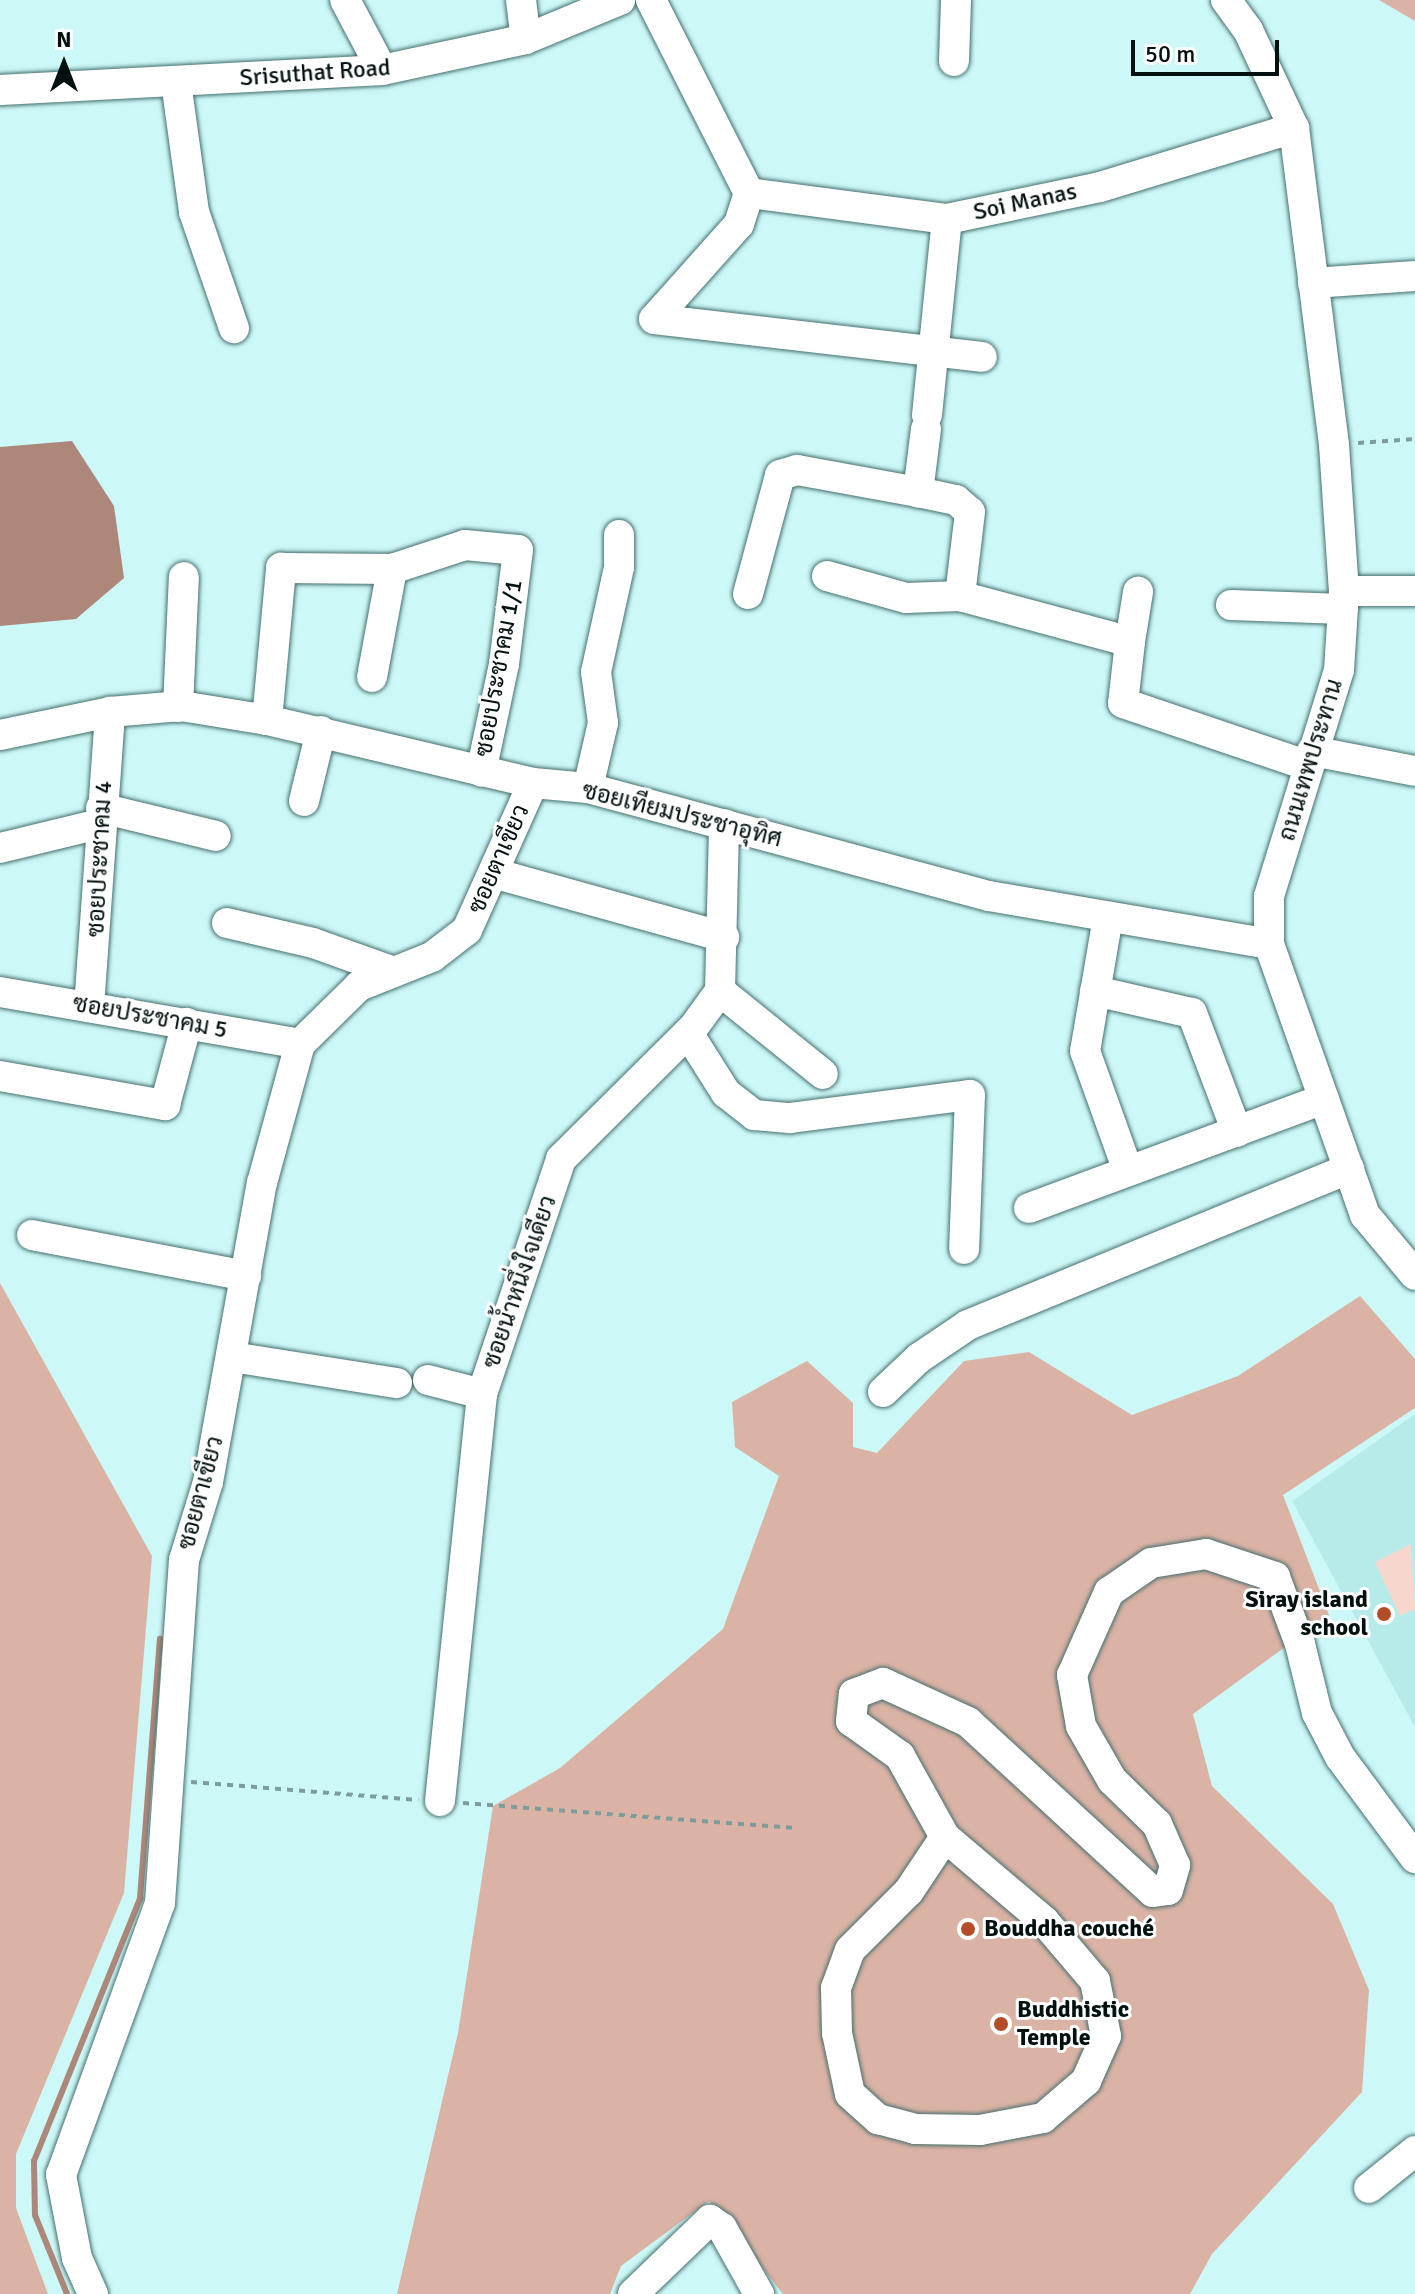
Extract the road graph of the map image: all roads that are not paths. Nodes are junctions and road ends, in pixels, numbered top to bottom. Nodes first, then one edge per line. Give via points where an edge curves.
1 (345, 0) edge
2 (521, 0) edge
3 (620, 0) edge
4 (651, 0) edge
5 (956, 0) edge
6 (1226, 0) edge
7 (1243, 0) edge
8 (1248, 30) junction
9 (526, 39) junction
10 (954, 61) dead end
11 (382, 70) junction
12 (176, 82) junction
13 (0, 90) edge
14 (1294, 128) junction
15 (749, 193) junction
16 (947, 219) junction
17 (1415, 276) edge
18 (1313, 283) junction
19 (234, 328) dead end
20 (935, 350) junction
21 (982, 357) dead end
22 (918, 492) junction
23 (619, 535) dead end
24 (392, 569) junction
25 (827, 576) dead end
26 (184, 577) dead end
27 (1415, 591) edge
28 (1138, 592) dead end
29 (748, 594) dead end
30 (960, 596) junction
31 (1344, 600) junction
32 (1231, 605) dead end
33 (1130, 642) junction
34 (372, 677) dead end
35 (178, 707) junction
36 (110, 712) junction
37 (267, 720) junction
38 (321, 731) junction
39 (0, 735) edge
40 (1310, 758) junction
41 (1415, 771) edge
42 (481, 772) junction
43 (533, 783) junction
44 (588, 788) junction
45 (304, 801) dead end
46 (100, 816) junction
47 (724, 824) junction
48 (216, 836) dead end
49 (0, 848) edge
50 (493, 873) junction
51 (1108, 917) junction
52 (227, 923) dead end
53 (724, 937) junction
54 (1269, 944) junction
55 (394, 972) junction
56 (720, 991) junction
57 (1095, 991) junction
58 (0, 992) edge
59 (89, 1007) junction
60 (187, 1023) junction
61 (688, 1033) junction
62 (300, 1044) junction
63 (823, 1074) dead end
64 (0, 1076) edge
65 (1324, 1099) junction
66 (1237, 1132) junction
67 (1349, 1169) junction
68 (1128, 1171) junction
69 (1029, 1208) dead end
70 (32, 1235) dead end
71 (964, 1249) dead end
72 (1415, 1275) edge
73 (246, 1276) junction
74 (232, 1357) junction
75 (428, 1380) dead end
76 (397, 1383) dead end
77 (883, 1392) dead end
78 (482, 1394) junction
79 (440, 1801) road end
80 (945, 1837) junction
81 (1411, 1843) edge
82 (1415, 2151) edge
83 (1369, 2188) dead end
84 (93, 2294) edge
85 (633, 2294) edge
86 (759, 2294) edge

1 - 11 street
2 - 9 street
3 - 9 street, Srisuthat Road
4 - 15 street
5 - 10 street
6 - 8 street, ถนนเทพประทาน
7 - 8 street, ถนนเทพประทาน
8 - 14 street, ถนนเทพประทาน
9 - 11 street, Srisuthat Road
11 - 12 street, Srisuthat Road
12 - 13 street, Srisuthat Road
12 - 19 street via 194,212
14 - 16 street, Soi Manas via 1100,187
14 - 18 street, ถนนเทพประทาน
15 - 16 street, Soi Manas
15 - 20 street via 739,224 654,319
16 - 20 street
17 - 18 street
18 - 31 street, ถนนเทพประทาน via 1334,445
20 - 21 street
20 - 22 street
22 - 29 street via 797,470 780,475
22 - 30 street via 956,500 970,512
23 - 44 street via 619,567 596,672 603,723
24 - 34 street
24 - 37 street via 281,568
24 - 42 street, ซอยประชาคม 1/1 via 465,545 518,550 504,664
25 - 30 street via 906,598
26 - 35 street
27 - 31 street
28 - 33 street
30 - 33 street
31 - 32 street
31 - 40 street, ถนนเทพประทาน via 1339,670
33 - 40 street via 1123,703
35 - 36 street, ซอยเทียมประชาอุทิศ
35 - 37 street, ซอยเทียมประชาอุทิศ
36 - 39 street, ซอยเทียมประชาอุทิศ
36 - 46 street, ซอยประชาคม 4
37 - 38 street, ซอยเทียมประชาอุทิศ
38 - 42 street, ซอยเทียมประชาอุทิศ
38 - 45 street
40 - 41 street
40 - 54 street, ถนนเทพประทาน via 1269,896
42 - 43 street, ซอยเทียมประชาอุทิศ
43 - 44 street, ซอยเทียมประชาอุทิศ
43 - 50 street, ซอยตาเขียว
44 - 47 street, ซอยเทียมประชาอุทิศ
46 - 48 street
46 - 49 street
46 - 59 street, ซอยประชาคม 4 via 98,928
47 - 51 street, ซอยเทียมประชาอุทิศ via 989,896
47 - 53 street
50 - 53 street
50 - 55 street, ซอยตาเขียว via 467,930 432,957
51 - 54 street, ซอยเทียมประชาอุทิศ
51 - 57 street
52 - 55 street via 313,943
53 - 56 street
54 - 65 street, ถนนเทพประทาน
55 - 62 street, ซอยตาเขียว via 359,986
56 - 61 street, ซอยน้ำหนึ่งใจเดียว
56 - 63 street
57 - 66 street via 1192,1013
57 - 68 street via 1085,1051
58 - 59 street, ซอยประชาคม 5
59 - 60 street, ซอยประชาคม 5
60 - 62 street, ซอยประชาคม 5
60 - 64 street via 165,1105
61 - 71 street via 726,1093 754,1115 790,1118 970,1095
61 - 78 street, ซอยน้ำหนึ่งใจเดียว via 561,1159
62 - 73 street, ซอยตาเขียว via 262,1183
65 - 66 street
65 - 67 street, ถนนเทพประทาน
66 - 68 street
67 - 72 street, ถนนเทพประทาน via 1365,1215
67 - 77 street via 968,1325 919,1358
68 - 69 street
70 - 73 street
73 - 74 street, ซอยตาเขียว
74 - 76 street
74 - 84 street, ซอยตาเขียว via 208,1482 184,1560 160,1903 61,2175 77,2258
75 - 78 street
78 - 79 street, ซอยน้ำหนึ่งใจเดียว
80 - 80 street via 909,1891 850,1950 836,1988 837,2033 850,2094 878,2119 915,2129 980,2130 1043,2118 1086,2081 1106,2036 1095,1981 1044,1921
80 - 81 street via 900,1756 851,1721 854,1694 883,1683 968,1722 1135,1878 1153,1892 1168,1890 1175,1865 1157,1824 1112,1780 1081,1726 1072,1675 1109,1592 1151,1563 1206,1554 1275,1577 1300,1644 1317,1713 1340,1757
82 - 83 street
85 - 86 street via 714,2220

